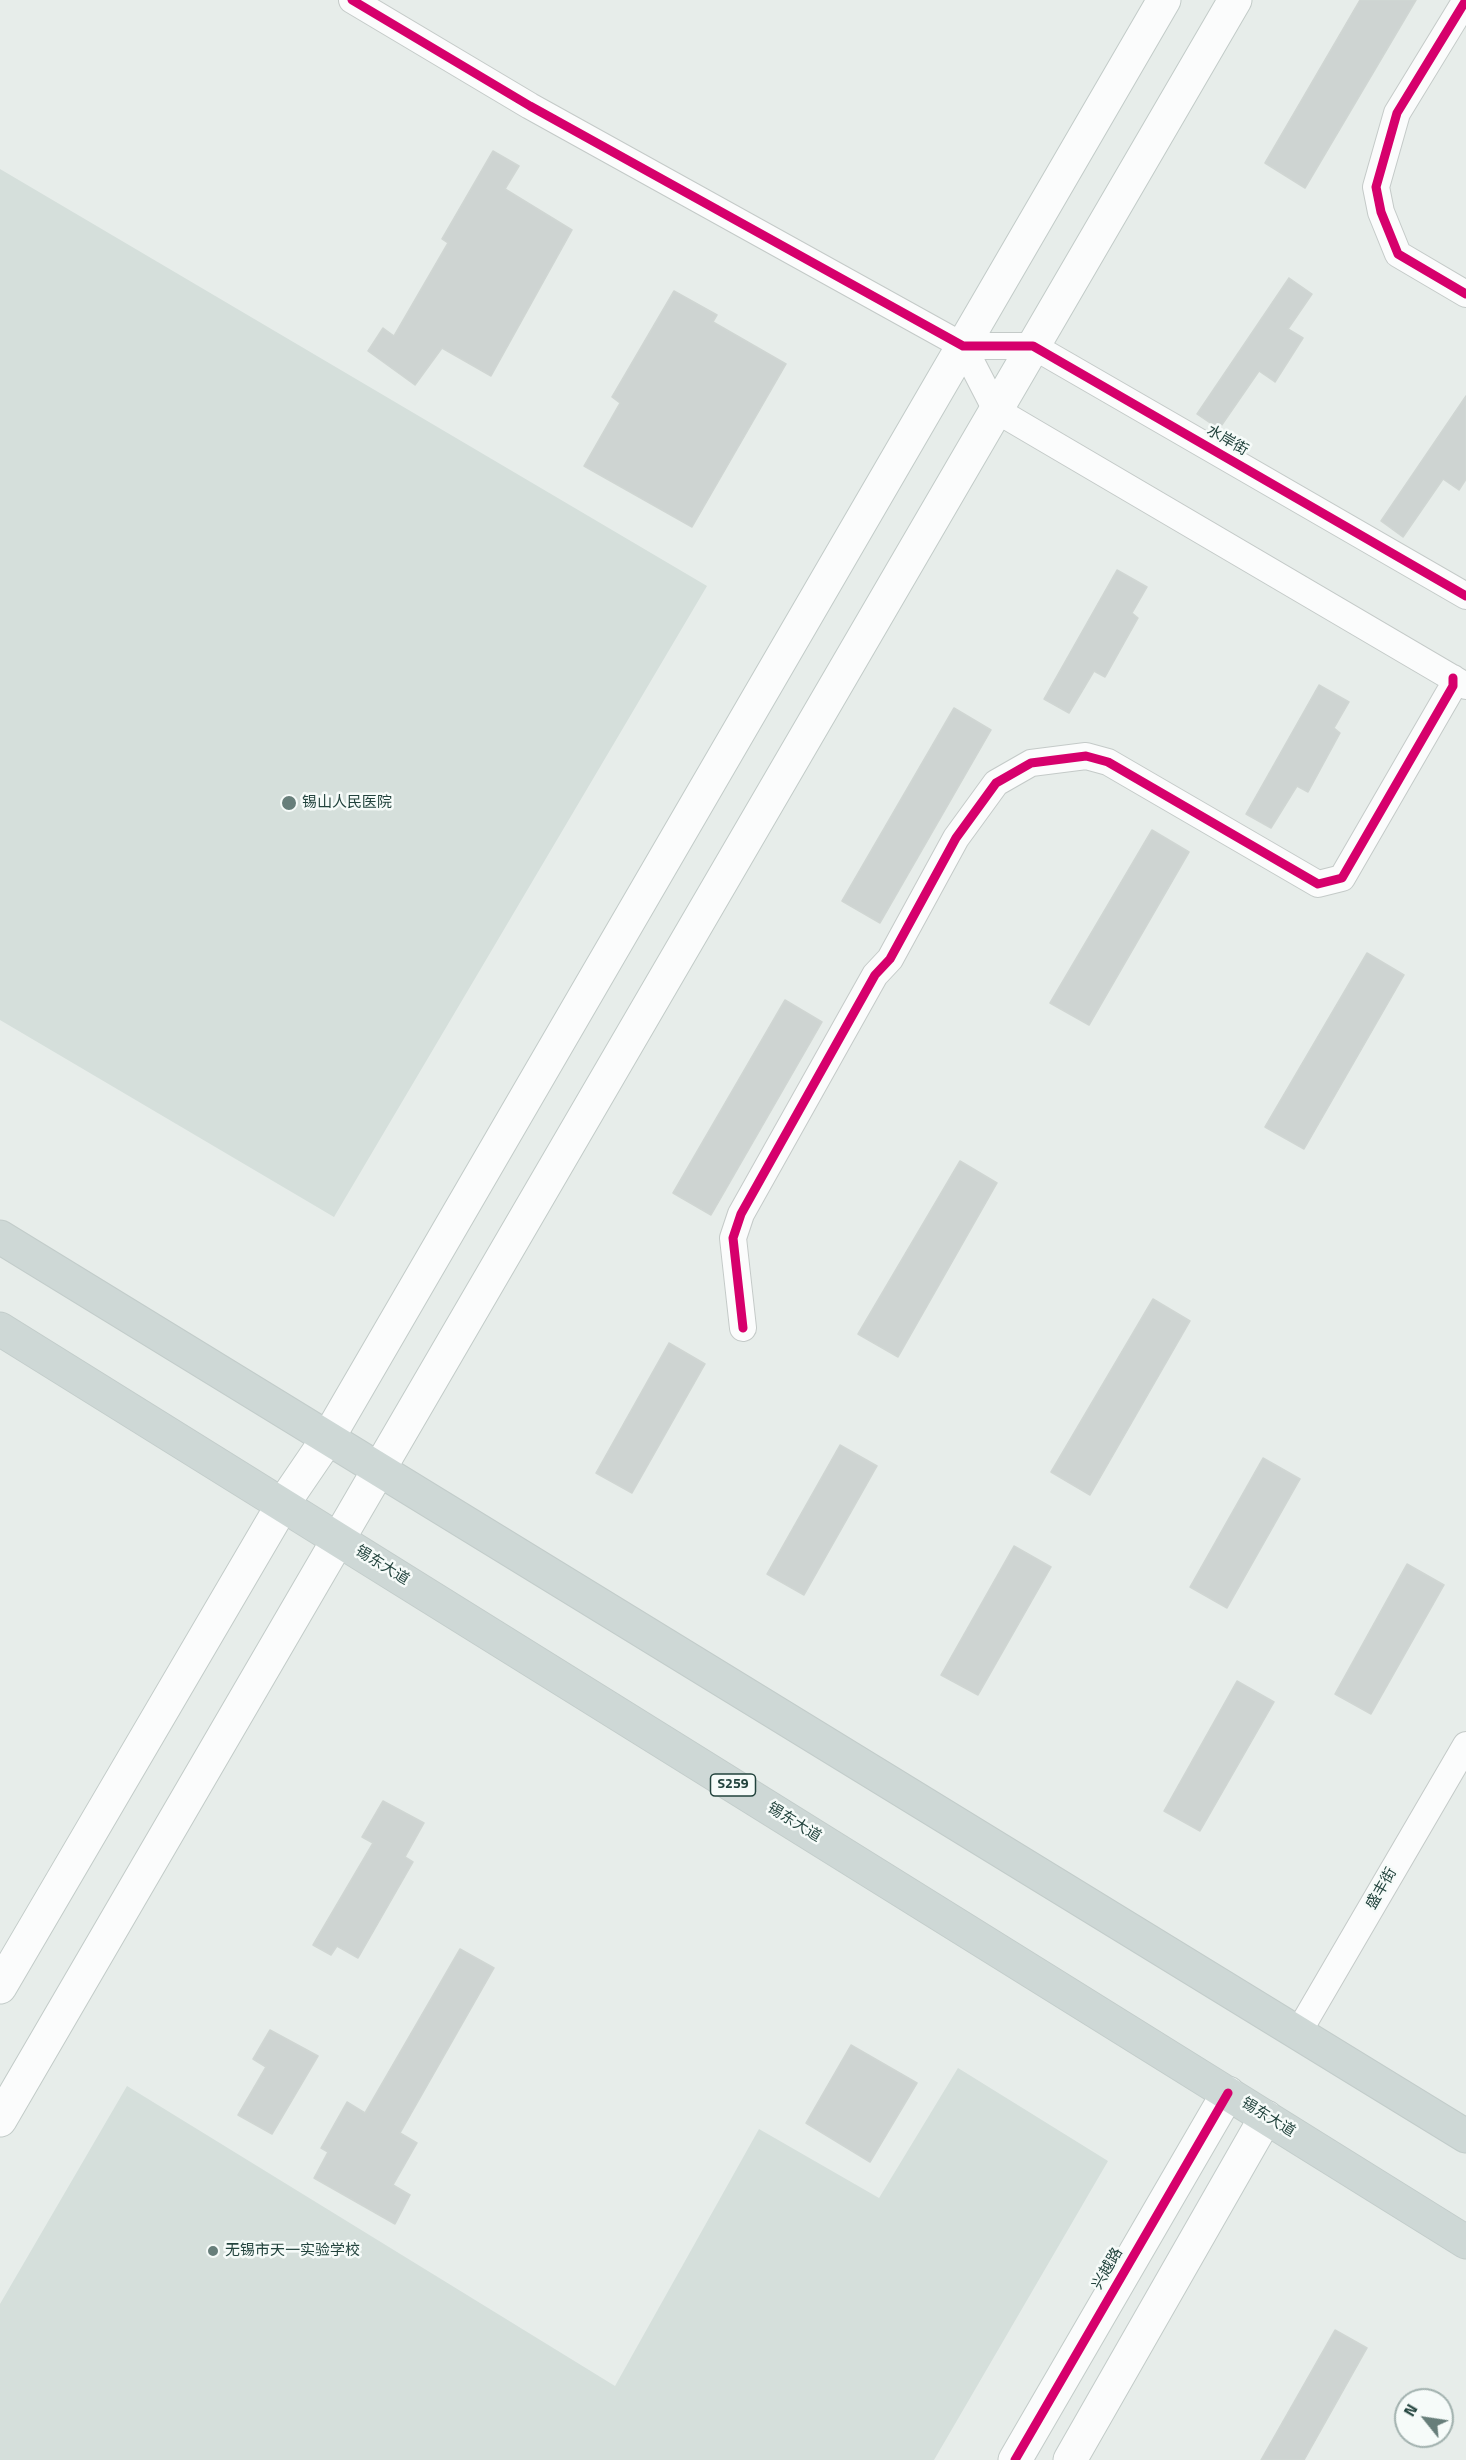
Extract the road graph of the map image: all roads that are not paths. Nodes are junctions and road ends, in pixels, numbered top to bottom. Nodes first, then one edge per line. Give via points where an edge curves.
1 (352, 0) edge
2 (1164, 0) edge
3 (1235, 0) edge
4 (1466, 0) edge
5 (1466, 294) edge
6 (963, 346) junction
7 (1033, 346) junction
8 (996, 410) junction
9 (1466, 596) edge
10 (1460, 682) edge
11 (0, 1237) edge
12 (743, 1328) dead end
13 (0, 1329) edge
14 (328, 1438) junction
15 (379, 1469) junction
16 (283, 1504) junction
17 (337, 1538) junction
18 (1466, 1745) edge
19 (0, 1987) edge
20 (1298, 2033) junction
21 (1228, 2093) junction
22 (1266, 2117) junction
23 (0, 2120) edge
24 (1466, 2136) edge
25 (1466, 2242) edge
26 (1015, 2460) edge
27 (1070, 2460) edge

1 - 6 street via 530,106
2 - 6 main road
3 - 7 main road
4 - 5 street via 1397,113 1376,187 1381,212 1398,254
6 - 7 street
6 - 8 street
6 - 14 main road
7 - 8 main road
7 - 9 street, 水岸街
8 - 10 street
8 - 15 main road
10 - 12 street via 1453,686 1342,878 1318,884 1108,762 1086,756 1031,763 996,783 956,838 741,1214 733,1238
11 - 14 main road
13 - 16 main road, 锡东大道 / S259
14 - 15 main road
14 - 16 main road
15 - 17 main road
15 - 20 main road
16 - 17 main road, 锡东大道 / S259
16 - 19 main road
17 - 21 main road, 锡东大道 / S259
17 - 23 main road
18 - 20 street, 盛丰街
20 - 24 main road
21 - 22 main road, 锡东大道 / S259
21 - 26 main road, 兴越路
22 - 25 main road, 锡东大道 / S259
22 - 27 main road

